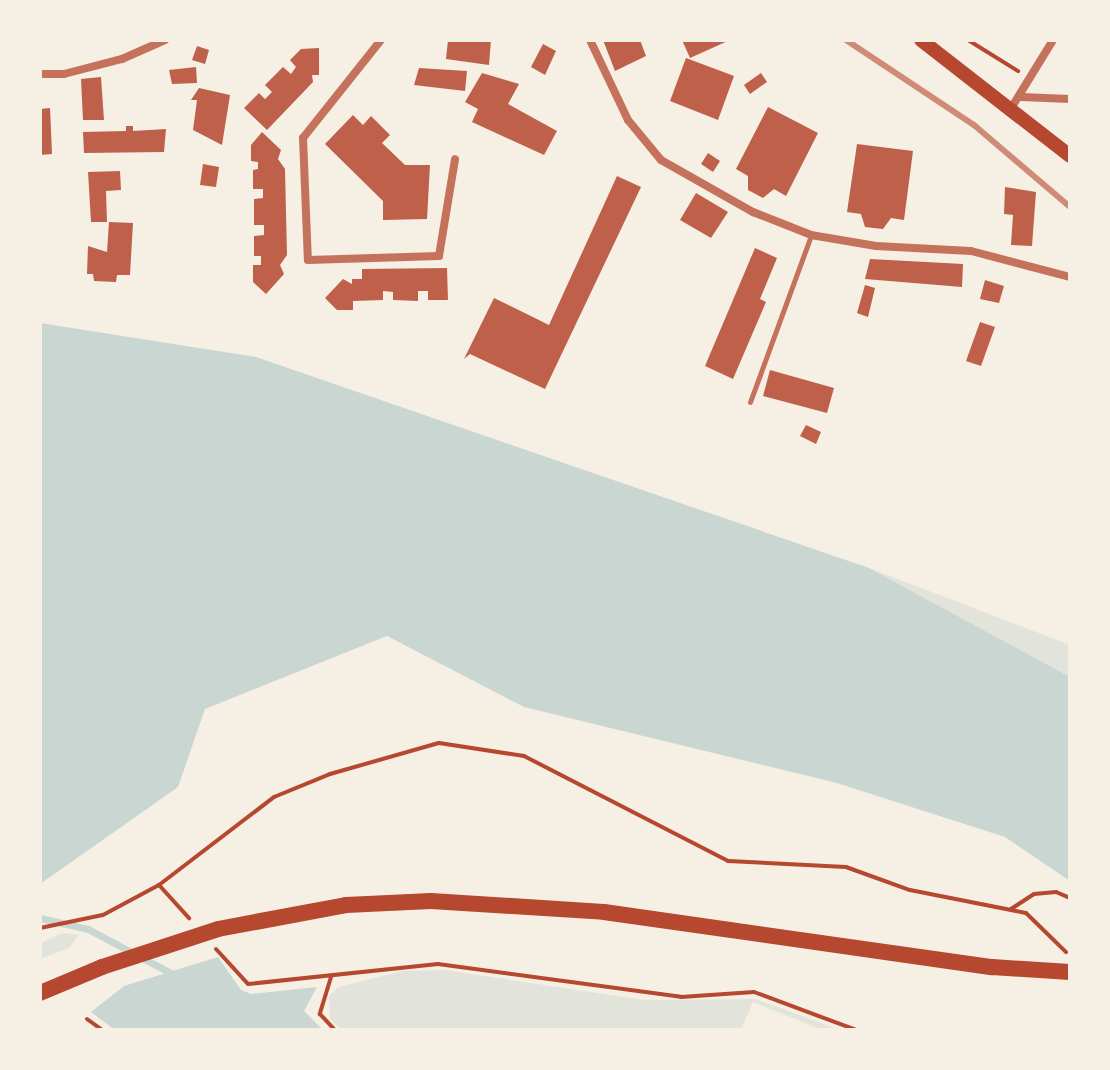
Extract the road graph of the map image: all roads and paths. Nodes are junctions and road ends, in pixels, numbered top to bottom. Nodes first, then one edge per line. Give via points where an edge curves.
1 (165, 40) edge
2 (381, 40) edge
3 (590, 40) edge
4 (921, 40) edge
5 (968, 40) edge
6 (1053, 40) edge
7 (40, 74) edge
8 (1026, 78) junction
9 (1021, 97) junction
10 (1070, 99) edge
11 (1009, 111) junction
12 (1070, 156) edge
13 (455, 159) dead end
14 (811, 235) junction
15 (1070, 277) edge
16 (750, 402) dead end
17 (159, 885) junction
18 (1070, 898) edge
19 (1011, 909) junction
20 (40, 928) edge
21 (198, 929) dead end
22 (213, 934) junction
23 (1070, 957) edge
24 (1070, 972) edge
25 (331, 977) junction
26 (40, 993) edge
27 (87, 1019) dead end
28 (102, 1030) edge
29 (335, 1030) edge
30 (856, 1030) edge

1 - 7 street via 122,59 64,74
2 - 13 street via 303,138 308,260 439,256
3 - 14 street via 628,120 661,160 753,212
4 - 11 main road
5 - 8 path via 996,53
6 - 8 street
8 - 9 street
9 - 10 street
9 - 11 street
11 - 12 main road
14 - 15 street via 876,246 971,251
14 - 16 lane
17 - 19 path via 274,797 330,774 439,743 524,756 728,861 846,867 910,890
17 - 20 path via 103,915
17 - 21 path
18 - 19 path via 1056,892 1034,894
19 - 23 path via 1038,921
22 - 24 main road via 346,905 501,902 992,967
22 - 25 path via 248,984
22 - 26 main road via 102,967
25 - 29 path via 320,1014
25 - 30 path via 438,964 681,997 754,992
27 - 28 path

